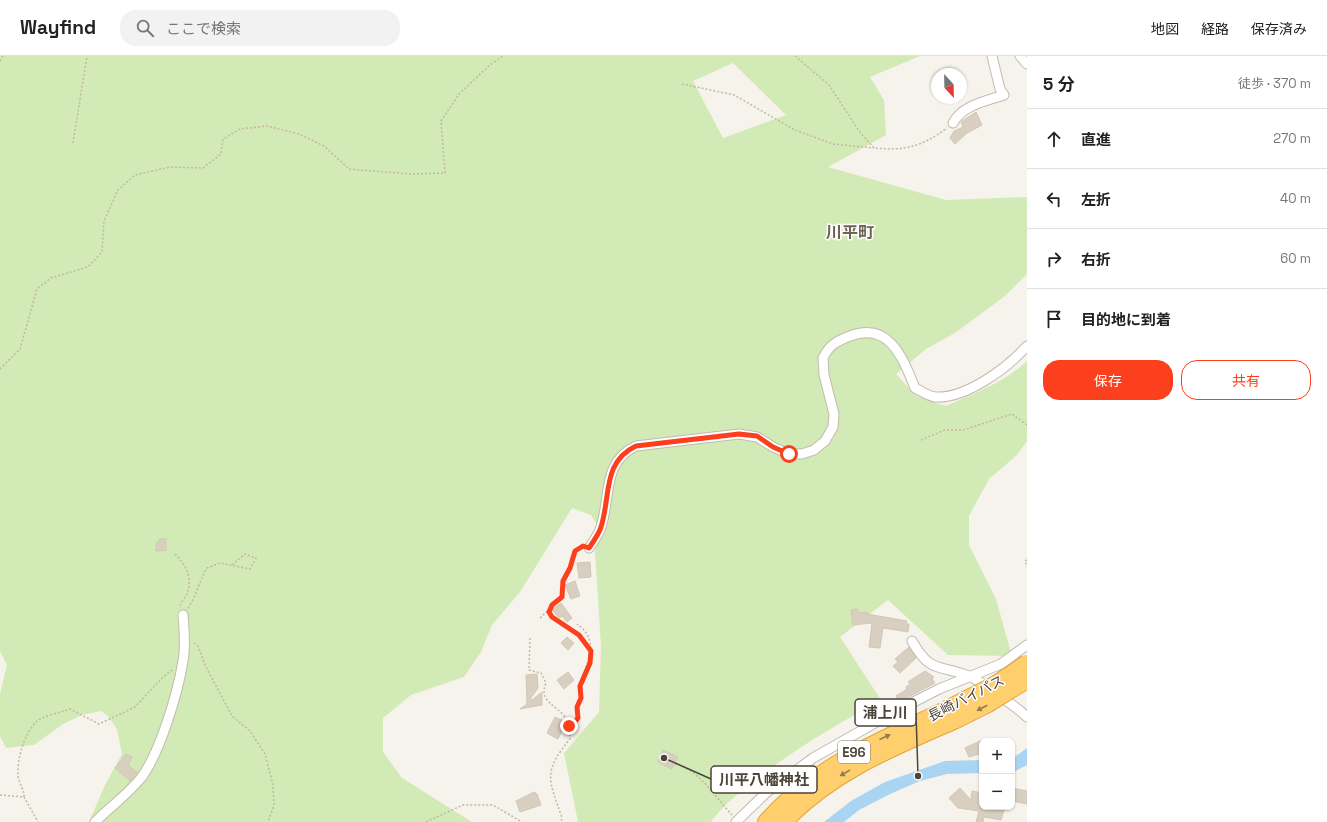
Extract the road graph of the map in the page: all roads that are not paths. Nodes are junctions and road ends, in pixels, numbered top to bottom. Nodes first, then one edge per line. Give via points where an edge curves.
1 (992, 56) edge
2 (1020, 56) edge
3 (1027, 64) edge
4 (953, 123) road end
5 (1027, 346) edge
6 (589, 548) road end
7 (183, 615) road end
8 (912, 641) dead end
9 (1027, 645) edge
10 (1027, 663) edge
11 (970, 676) junction
12 (1027, 680) edge
13 (951, 715) junction
14 (1026, 716) edge
15 (737, 821) edge
16 (95, 822) edge
17 (766, 822) edge
18 (784, 822) edge

1 - 4 street via 1000,89 1004,95 968,108 961,112
2 - 3 street
5 - 6 street via 1015,359 962,393 933,397 915,388 901,354 883,337 872,333 858,333 835,342 823,358 824,375 834,414 833,427 825,441 814,450 802,454 789,454 757,436 739,434 636,446 627,451 612,469 601,528
7 - 16 street via 183,660 156,753 142,777
8 - 11 street via 926,662 946,671
9 - 11 street via 1002,664
10 - 13 highway, 長崎バイパス / E96, bridge
11 - 14 street
11 - 15 street via 896,710 813,758 767,792
12 -> 13 highway, 長崎バイパス / E96, bridge via 998,699
17 -> 13 highway, 長崎バイパス / E96 via 798,790 834,764 871,744
13 -> 18 highway, 長崎バイパス / E96 via 846,772 812,796

